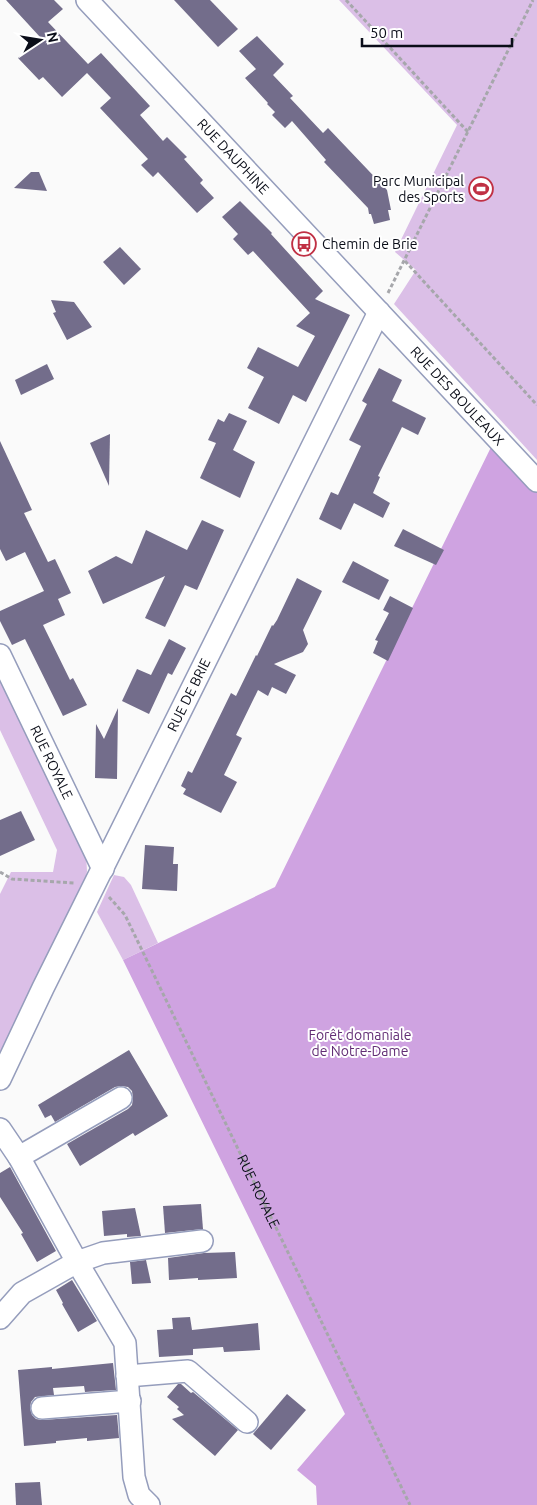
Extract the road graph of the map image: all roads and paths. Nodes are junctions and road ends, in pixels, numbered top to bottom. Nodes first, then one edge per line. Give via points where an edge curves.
1 (87, 0) edge
2 (346, 0) edge
3 (533, 0) edge
4 (468, 132) junction
5 (405, 261) junction
6 (389, 292) dead end
7 (379, 312) junction
8 (537, 405) edge
9 (537, 481) edge
10 (0, 655) edge
11 (102, 869) junction
12 (0, 872) edge
13 (93, 888) junction
14 (0, 1079) edge
15 (121, 1098) dead end
16 (0, 1128) edge
17 (19, 1157) junction
18 (202, 1241) dead end
19 (77, 1262) junction
20 (0, 1318) edge
21 (127, 1376) junction
22 (130, 1401) junction
23 (42, 1408) dead end
24 (247, 1422) dead end
25 (148, 1505) edge
26 (410, 1505) edge

1 - 7 street, RUE DAUPHINE
2 - 4 path
3 - 4 path
4 - 5 path
5 - 6 path
5 - 8 path
7 - 9 street, RUE DES BOULEAUX
7 - 11 street, RUE DE BRIE
10 - 11 street, RUE ROYALE
11 - 13 street, RUE DE BRIE
12 - 13 path via 12,879 80,884
13 - 14 street, RUE DE BRIE
13 - 26 path, RUE ROYALE via 111,899 125,915
15 - 17 street
16 - 17 street
17 - 19 street
18 - 19 street via 103,1253
19 - 20 street via 22,1293
19 - 21 street via 125,1343
21 - 22 street
21 - 24 street via 188,1371
22 - 23 street
22 - 25 street via 134,1477 139,1495

